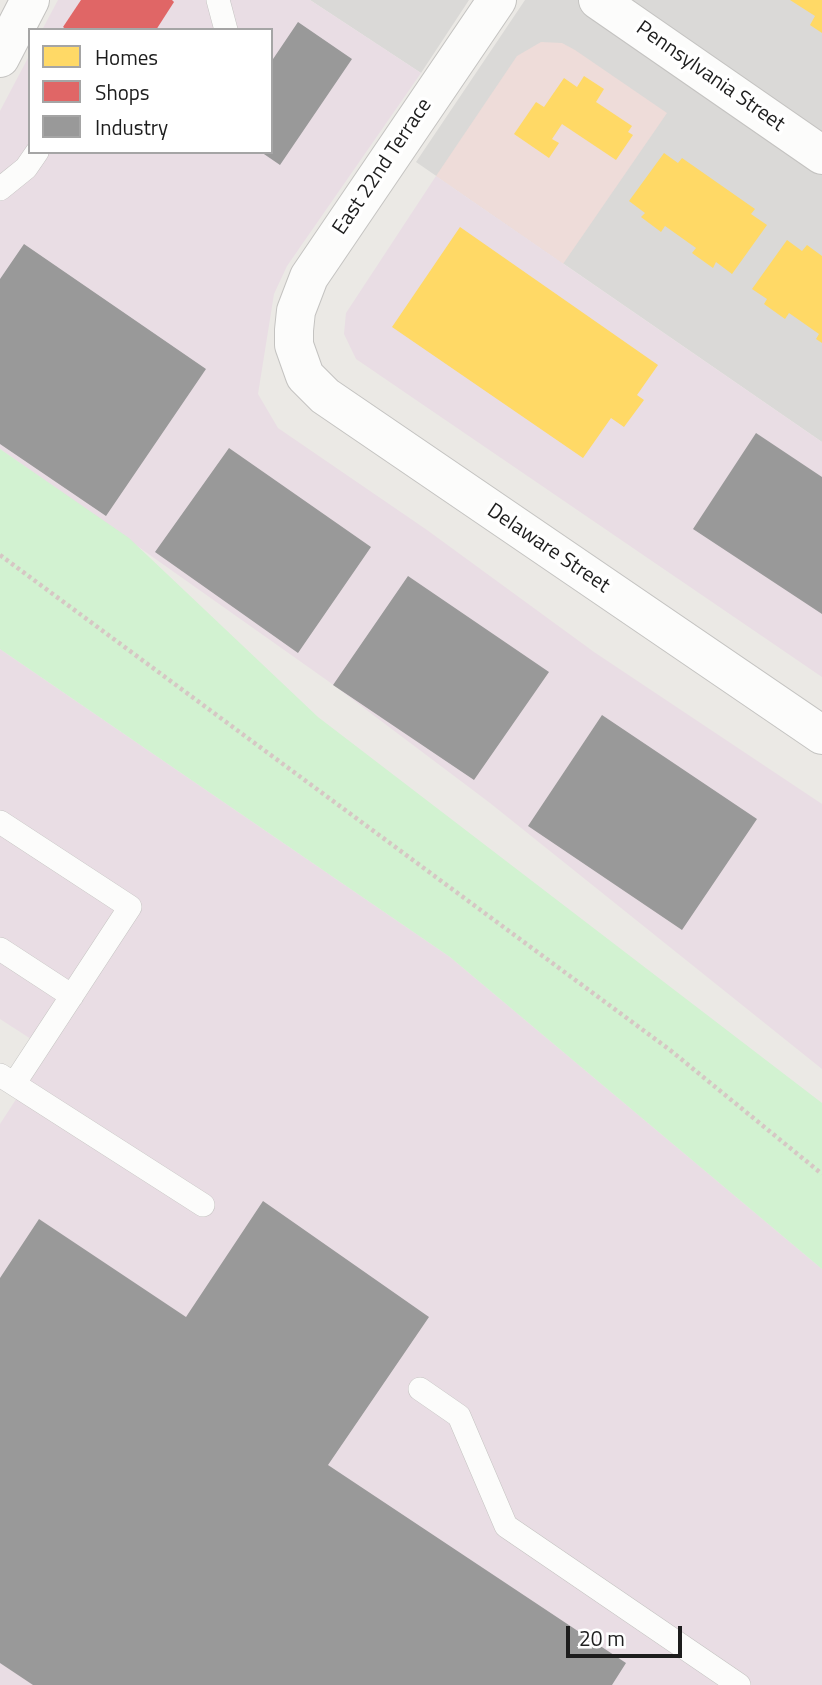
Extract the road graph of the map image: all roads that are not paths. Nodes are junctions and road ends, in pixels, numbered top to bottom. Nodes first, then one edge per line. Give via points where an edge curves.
1 (30, 0) edge
2 (218, 0) edge
3 (497, 0) edge
4 (598, 0) edge
5 (225, 28) edge
6 (0, 58) edge
7 (35, 154) edge
8 (822, 155) edge
9 (0, 189) edge
10 (294, 345) joint
11 (822, 735) edge
12 (0, 822) edge
13 (0, 949) edge
14 (72, 996) junction
15 (7, 1079) edge
16 (204, 1205) dead end
17 (420, 1389) dead end
18 (738, 1685) edge

1 - 6 street
2 - 5 lane
3 - 10 street, East 22nd Terrace via 309,277 296,311
4 - 8 street, Pennsylvania Street
7 - 9 lane
10 - 11 street, Delaware Street via 306,376 325,396
12 - 14 lane via 130,906
13 - 14 lane
14 - 15 lane
15 - 16 lane
17 - 18 lane via 459,1416 506,1526

